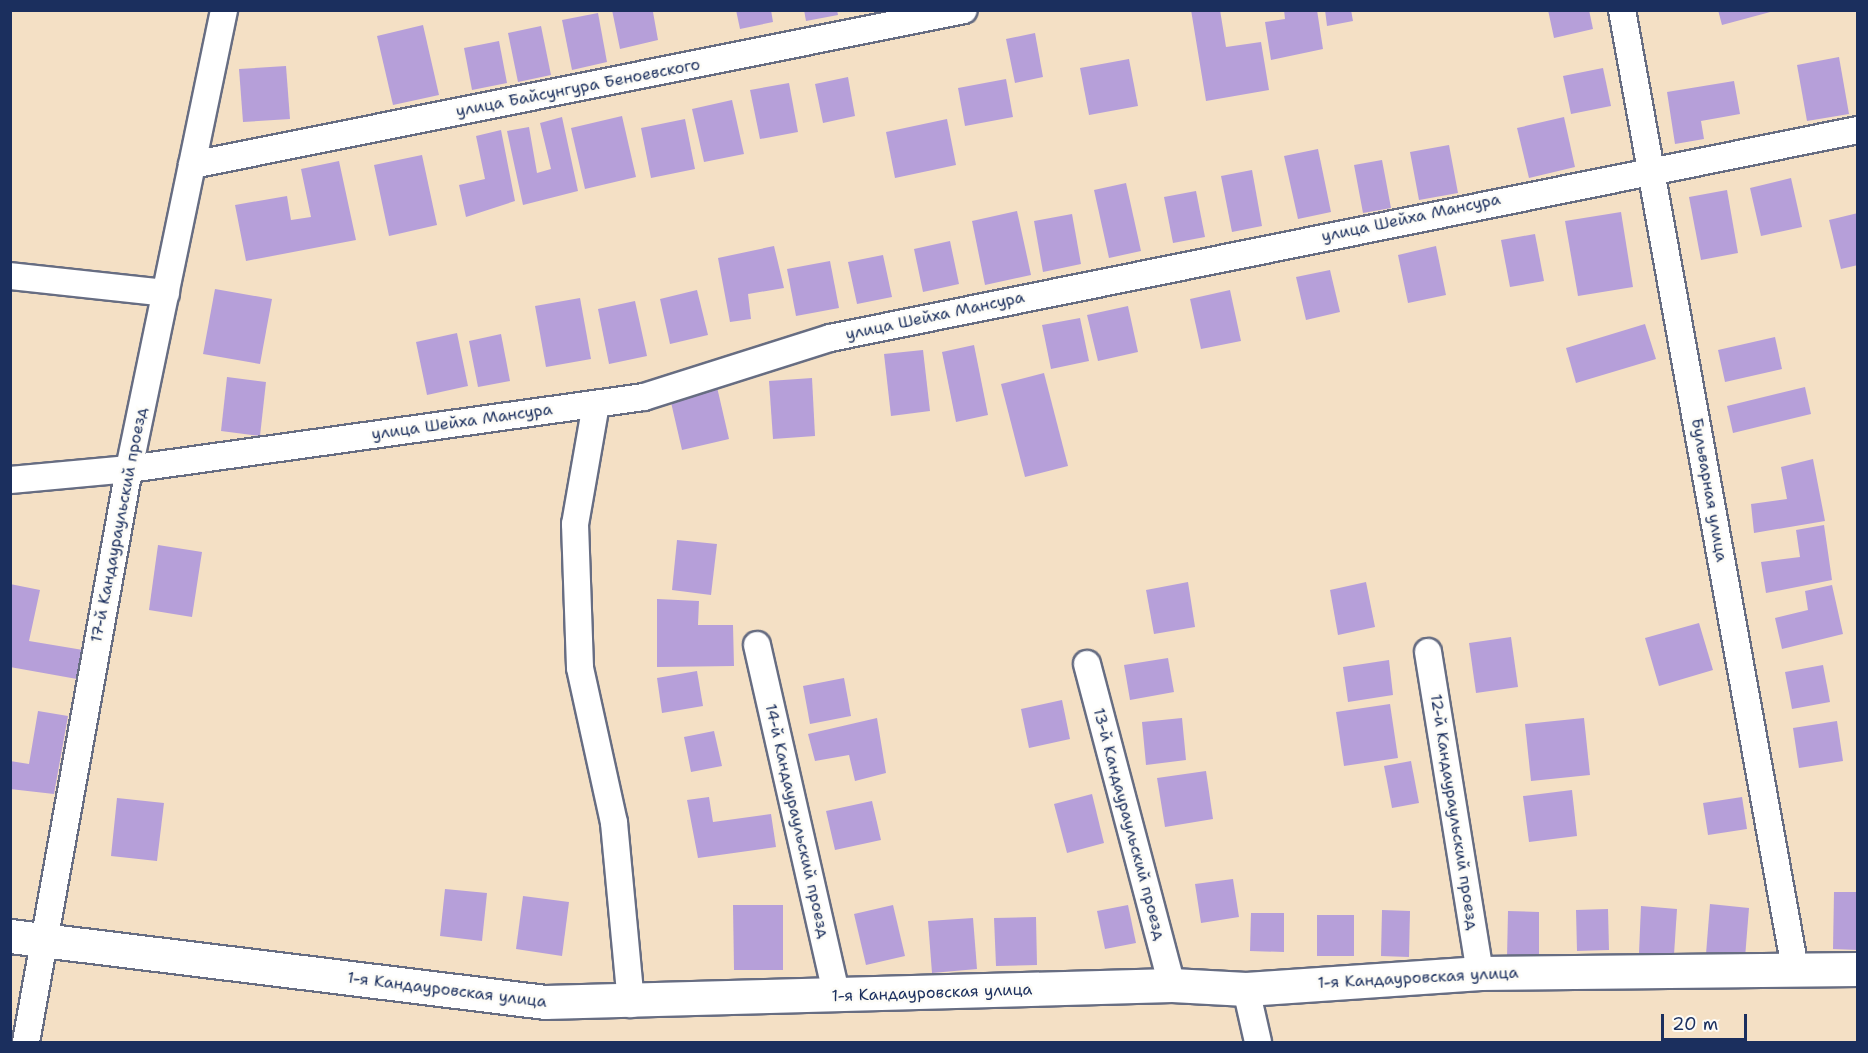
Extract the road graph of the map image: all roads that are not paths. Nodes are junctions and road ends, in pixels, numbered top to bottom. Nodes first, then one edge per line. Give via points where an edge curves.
1 (224, 10) edge
2 (964, 10) edge
3 (1622, 10) edge
4 (1857, 130) edge
5 (192, 165) junction
6 (1652, 169) junction
7 (10, 276) edge
8 (166, 293) junction
9 (596, 404) junction
10 (129, 469) junction
11 (10, 480) edge
12 (757, 645) dead end
13 (1428, 652) dead end
14 (1087, 664) dead end
15 (10, 936) edge
16 (43, 941) junction
17 (1795, 969) junction
18 (1857, 969) edge
19 (1480, 973) junction
20 (1172, 985) junction
21 (1246, 989) junction
22 (837, 997) junction
23 (631, 1004) junction
24 (26, 1042) edge
25 (1258, 1042) edge

1 - 5 street, 17-й Кандаураульский проезд
2 - 5 street, улица Байсунгура Беноевского
3 - 6 street, Бульварная улица
4 - 6 street, улица Шейха Мансура
5 - 8 street, 17-й Кандаураульский проезд
6 - 9 street, улица Шейха Мансура via 830,338 644,397
6 - 17 street, Бульварная улица
7 - 8 street
8 - 10 street, 17-й Кандаураульский проезд
9 - 10 street, улица Шейха Мансура
9 - 23 street via 574,524 580,668 614,824
10 - 11 street, улица Шейха Мансура
10 - 16 street, 17-й Кандаураульский проезд
12 - 22 street, 14-й Кандаураульский проезд
13 - 19 street, 12-й Кандаураульский проезд
14 - 20 street, 13-й Кандаураульский проезд
15 - 16 street, 1-я Кандауровская улица
16 - 23 street, 1-я Кандауровская улица via 545,1002
16 - 24 street, 17-й Кандаураульский проезд
17 - 18 street, 1-я Кандауровская улица
17 - 19 street, 1-я Кандауровская улица
19 - 21 street, 1-я Кандауровская улица
20 - 21 street, 1-я Кандауровская улица
20 - 22 street, 1-я Кандауровская улица
21 - 25 street
22 - 23 street, 1-я Кандауровская улица

